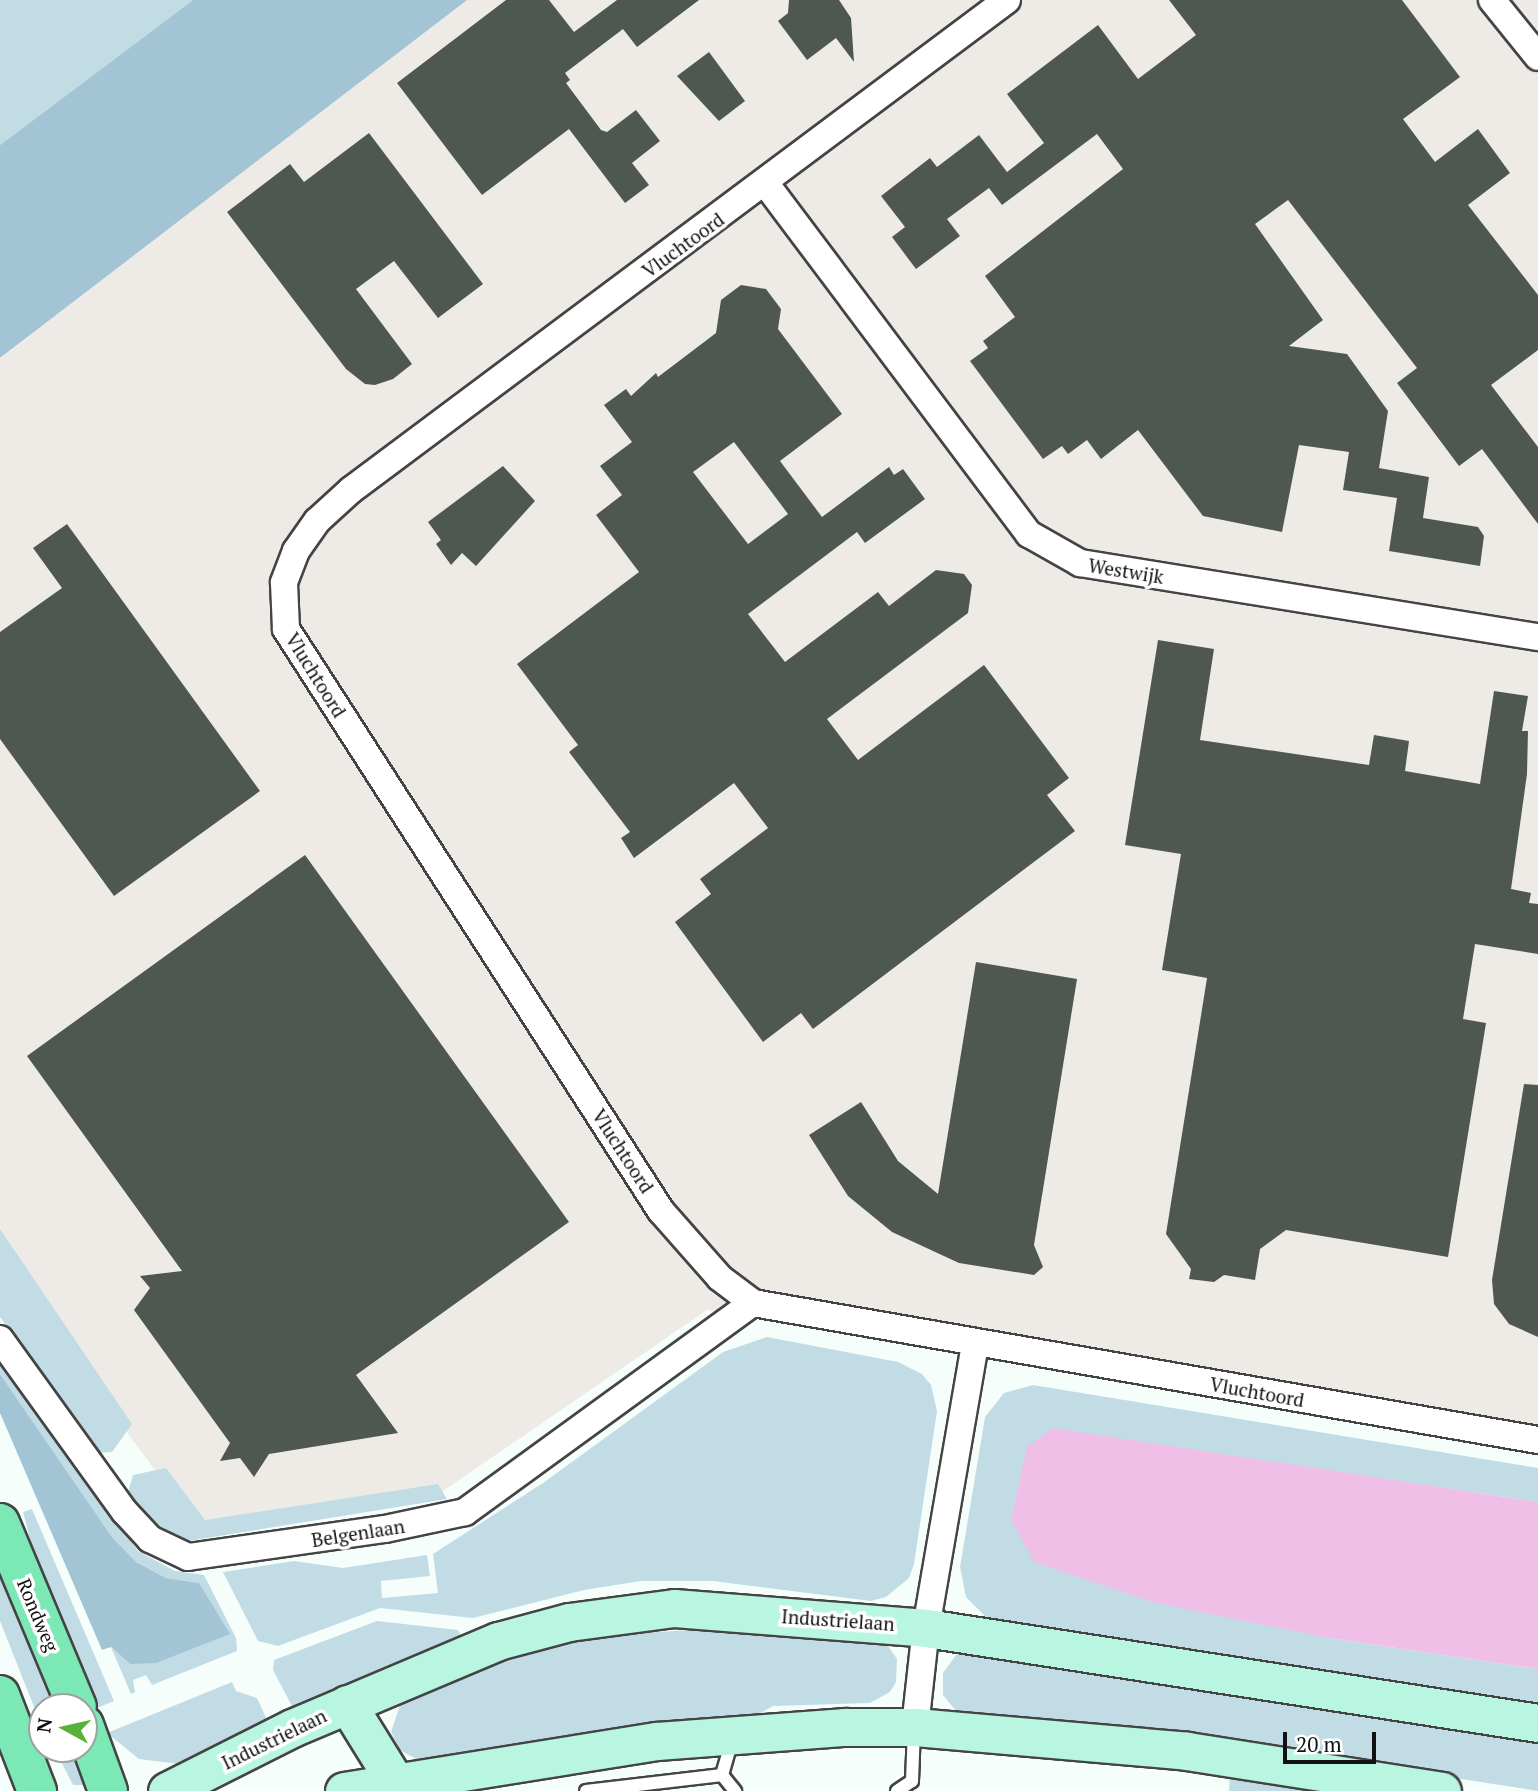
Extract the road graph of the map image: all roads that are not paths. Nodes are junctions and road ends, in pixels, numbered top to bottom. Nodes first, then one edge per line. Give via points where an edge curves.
1 (1007, 0) edge
2 (1492, 0) edge
3 (1538, 57) edge
4 (766, 184) junction
5 (1538, 638) edge
6 (753, 1303) junction
7 (0, 1339) edge
8 (975, 1344) junction
9 (1538, 1440) edge
10 (0, 1523) edge
11 (926, 1628) junction
12 (70, 1693) edge
13 (0, 1695) edge
14 (347, 1704) junction
15 (1538, 1723) edge
16 (915, 1727) junction
17 (734, 1734) junction
18 (97, 1763) edge
19 (722, 1775) junction
20 (399, 1786) edge
21 (355, 1790) edge
22 (37, 1791) edge
23 (107, 1791) edge
24 (167, 1791) edge
25 (586, 1791) edge
26 (735, 1791) edge
27 (897, 1791) edge
28 (1443, 1791) edge

1 - 4 street, Vluchtoord
2 - 3 street
4 - 5 street, Westwijk via 1029,534 1080,563
4 - 6 street, Vluchtoord via 351,490 317,521 296,551 284,583 286,629 661,1211 720,1278
6 - 7 street, Belgenlaan via 465,1512 385,1529 188,1557 150,1539 125,1513
6 - 8 street, Vluchtoord
8 - 9 street, Vluchtoord
8 - 11 street
10 - 12 main road, Rondweg
11 - 14 main road, Industrielaan via 674,1608 582,1620 498,1641
11 - 15 main road, Industrielaan
11 - 16 street
13 - 22 main road
14 - 20 main road
14 - 21 main road
14 - 24 main road, Industrielaan
16 - 17 main road
16 - 27 lane via 912,1781
16 - 28 main road via 1198,1753
17 - 19 lane
17 - 20 main road
18 - 23 main road
19 - 25 lane
19 - 26 lane
20 - 21 main road

